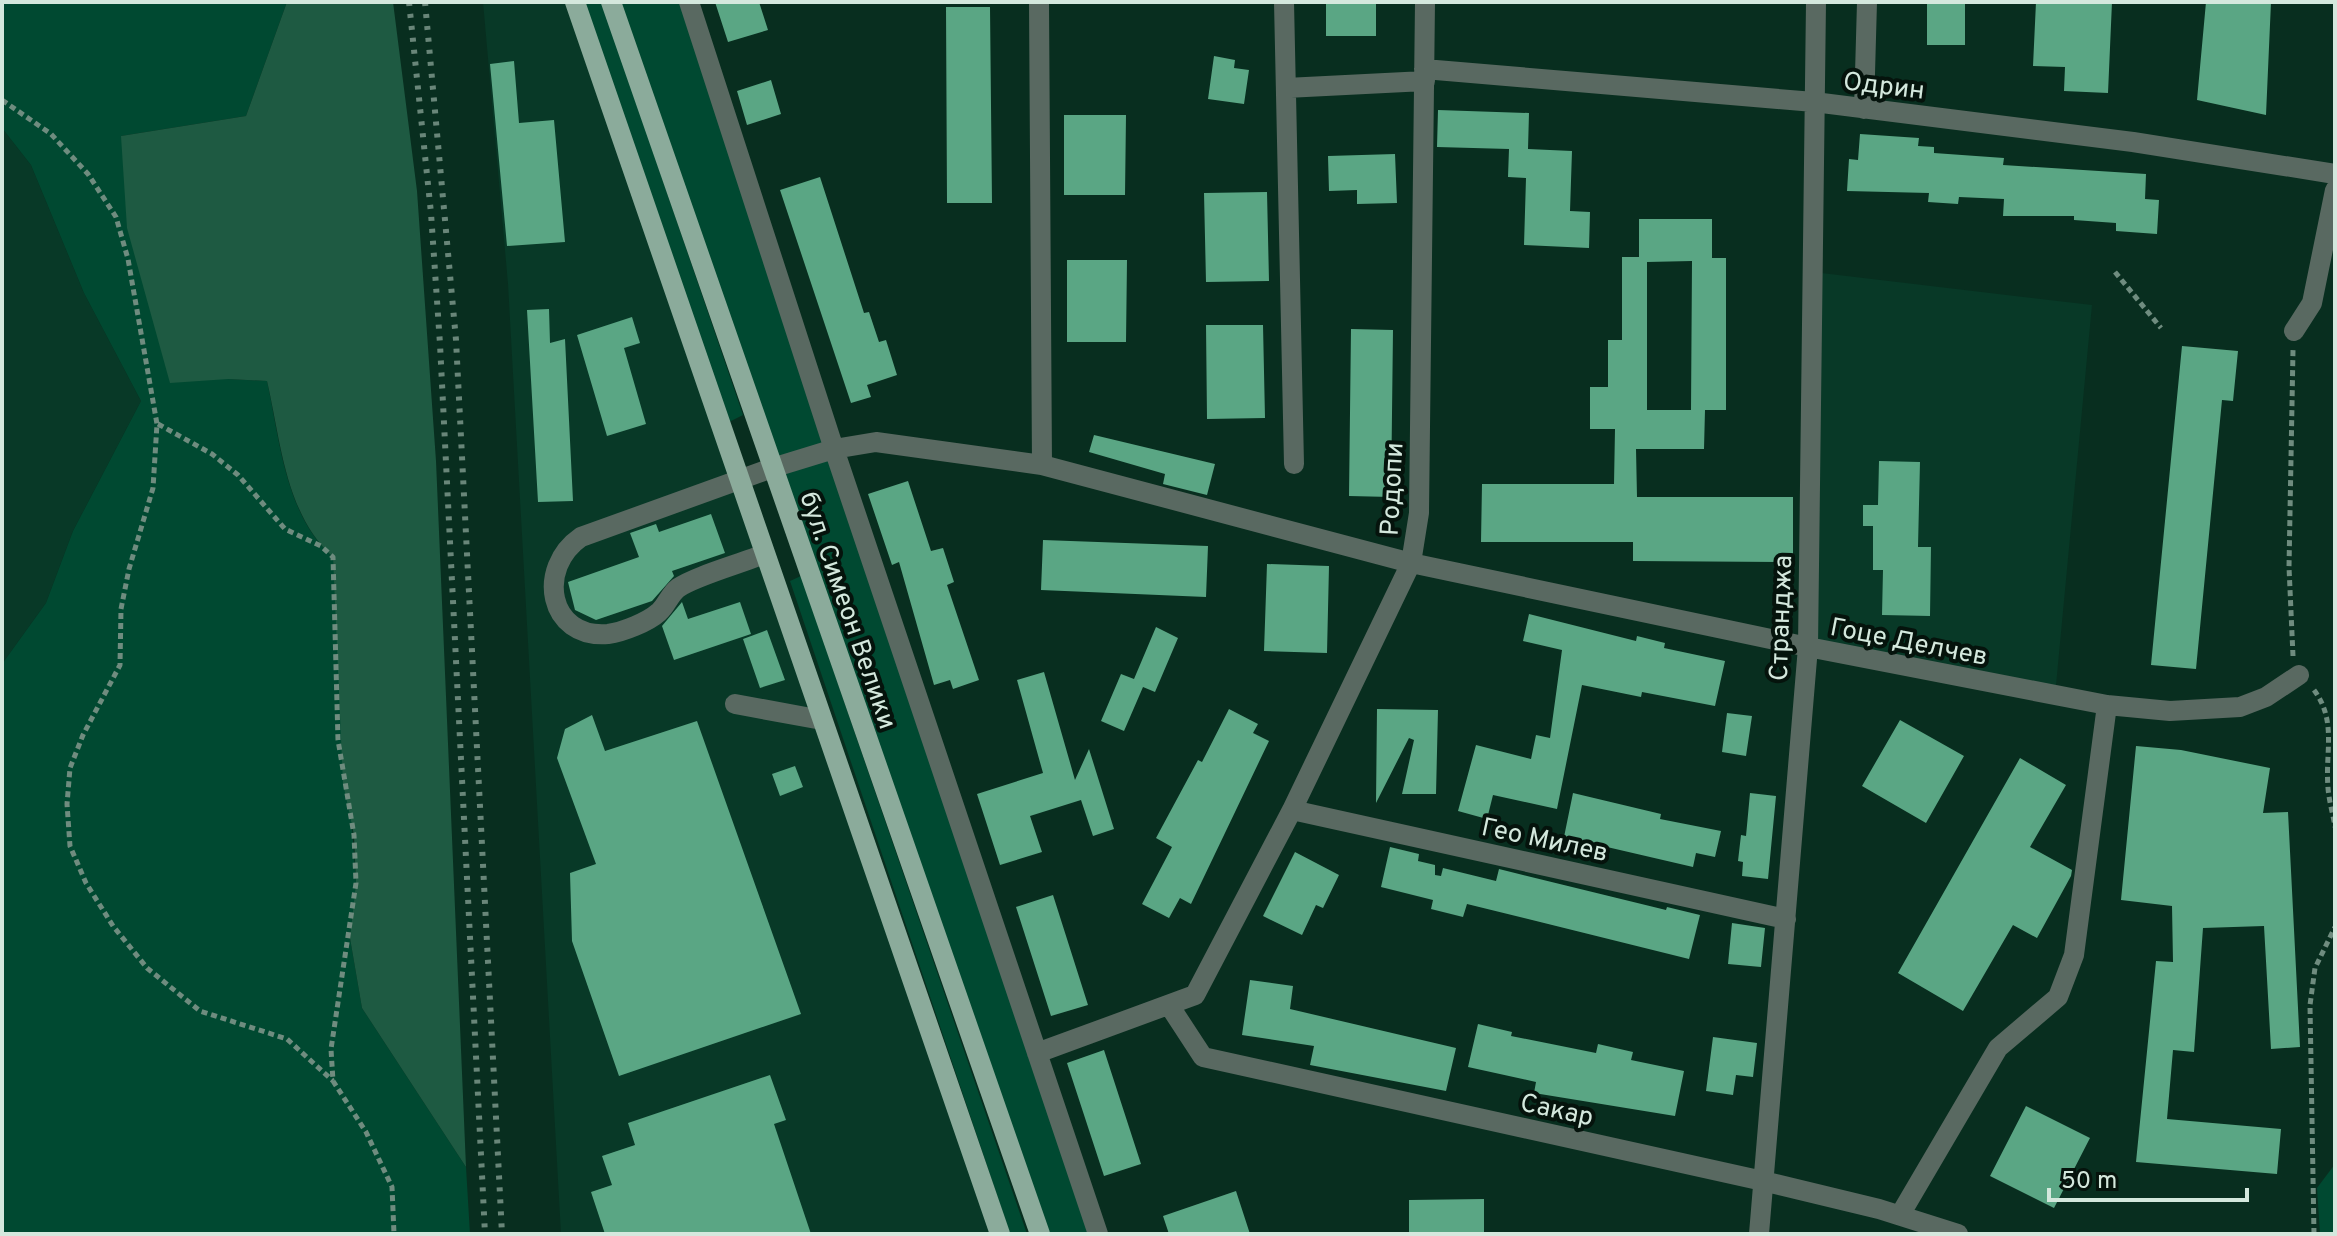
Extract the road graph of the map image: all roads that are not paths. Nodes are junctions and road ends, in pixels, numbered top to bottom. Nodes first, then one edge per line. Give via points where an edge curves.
1 (575, 2) edge
2 (611, 2) edge
3 (689, 2) edge
4 (1039, 2) edge
5 (1284, 2) edge
6 (1425, 2) edge
7 (1816, 2) edge
8 (1867, 2) edge
9 (1424, 75) junction
10 (1286, 88) junction
11 (1814, 102) junction
12 (1864, 109) junction
13 (2335, 174) edge
14 (2335, 190) edge
15 (2294, 331) road end
16 (834, 449) junction
17 (1294, 464) dead end
18 (1042, 465) junction
19 (772, 468) junction
20 (739, 481) junction
21 (764, 554) junction
22 (1411, 563) junction
23 (1808, 647) junction
24 (2299, 675) road end
25 (735, 704) dead end
26 (2107, 705) junction
27 (822, 720) junction
28 (1292, 810) junction
29 (1786, 919) junction
30 (1169, 1005) junction
31 (1037, 1053) junction
32 (1763, 1181) junction
33 (1900, 1215) junction
34 (1000, 1234) edge
35 (1040, 1234) edge
36 (1098, 1234) edge
37 (1759, 1234) edge
38 (1958, 1234) edge

1 - 20 main road
2 - 19 main road, бул. Симеон Велики
3 - 16 street
4 - 18 street
5 - 10 street
6 - 9 street, Родопи
7 - 11 street, Странджа
8 - 12 street
9 - 10 street, Одрин
9 - 11 street, Одрин
9 - 22 street, Родопи via 1419,513
10 - 17 street
11 - 12 street, Одрин
11 - 23 street, Странджа
12 - 13 street, Одрин via 2133,142
14 - 15 street via 2312,303
16 - 18 street, Гоце Делчев via 876,442
16 - 19 street, Гоце Делчев
16 - 31 street
18 - 22 street, Гоце Делчев
19 - 20 street, Гоце Делчев
19 - 35 main road, бул. Симеон Велики
20 - 21 main road
20 - 21 street, Гоце Делчев via 581,537 559,557 553,572 557,605 574,626 617,632 658,614 678,588
21 - 27 main road
22 - 23 street, Гоце Делчев
22 - 28 street, Родопи
23 - 26 street, Гоце Делчев
23 - 29 street, Странджа
24 - 26 street, Гоце Делчев via 2240,707 2170,711
25 - 27 street
26 - 33 street via 2074,955 2058,997 1998,1048
27 - 34 main road
28 - 29 street, Гео Милев
28 - 30 street, Родопи via 1195,995
29 - 32 street, Странджа
30 - 31 street, Родопи
30 - 32 street, Сакар via 1203,1057
31 - 36 street
32 - 33 street, Сакар
32 - 37 street, Странджа
33 - 38 street, Сакар

